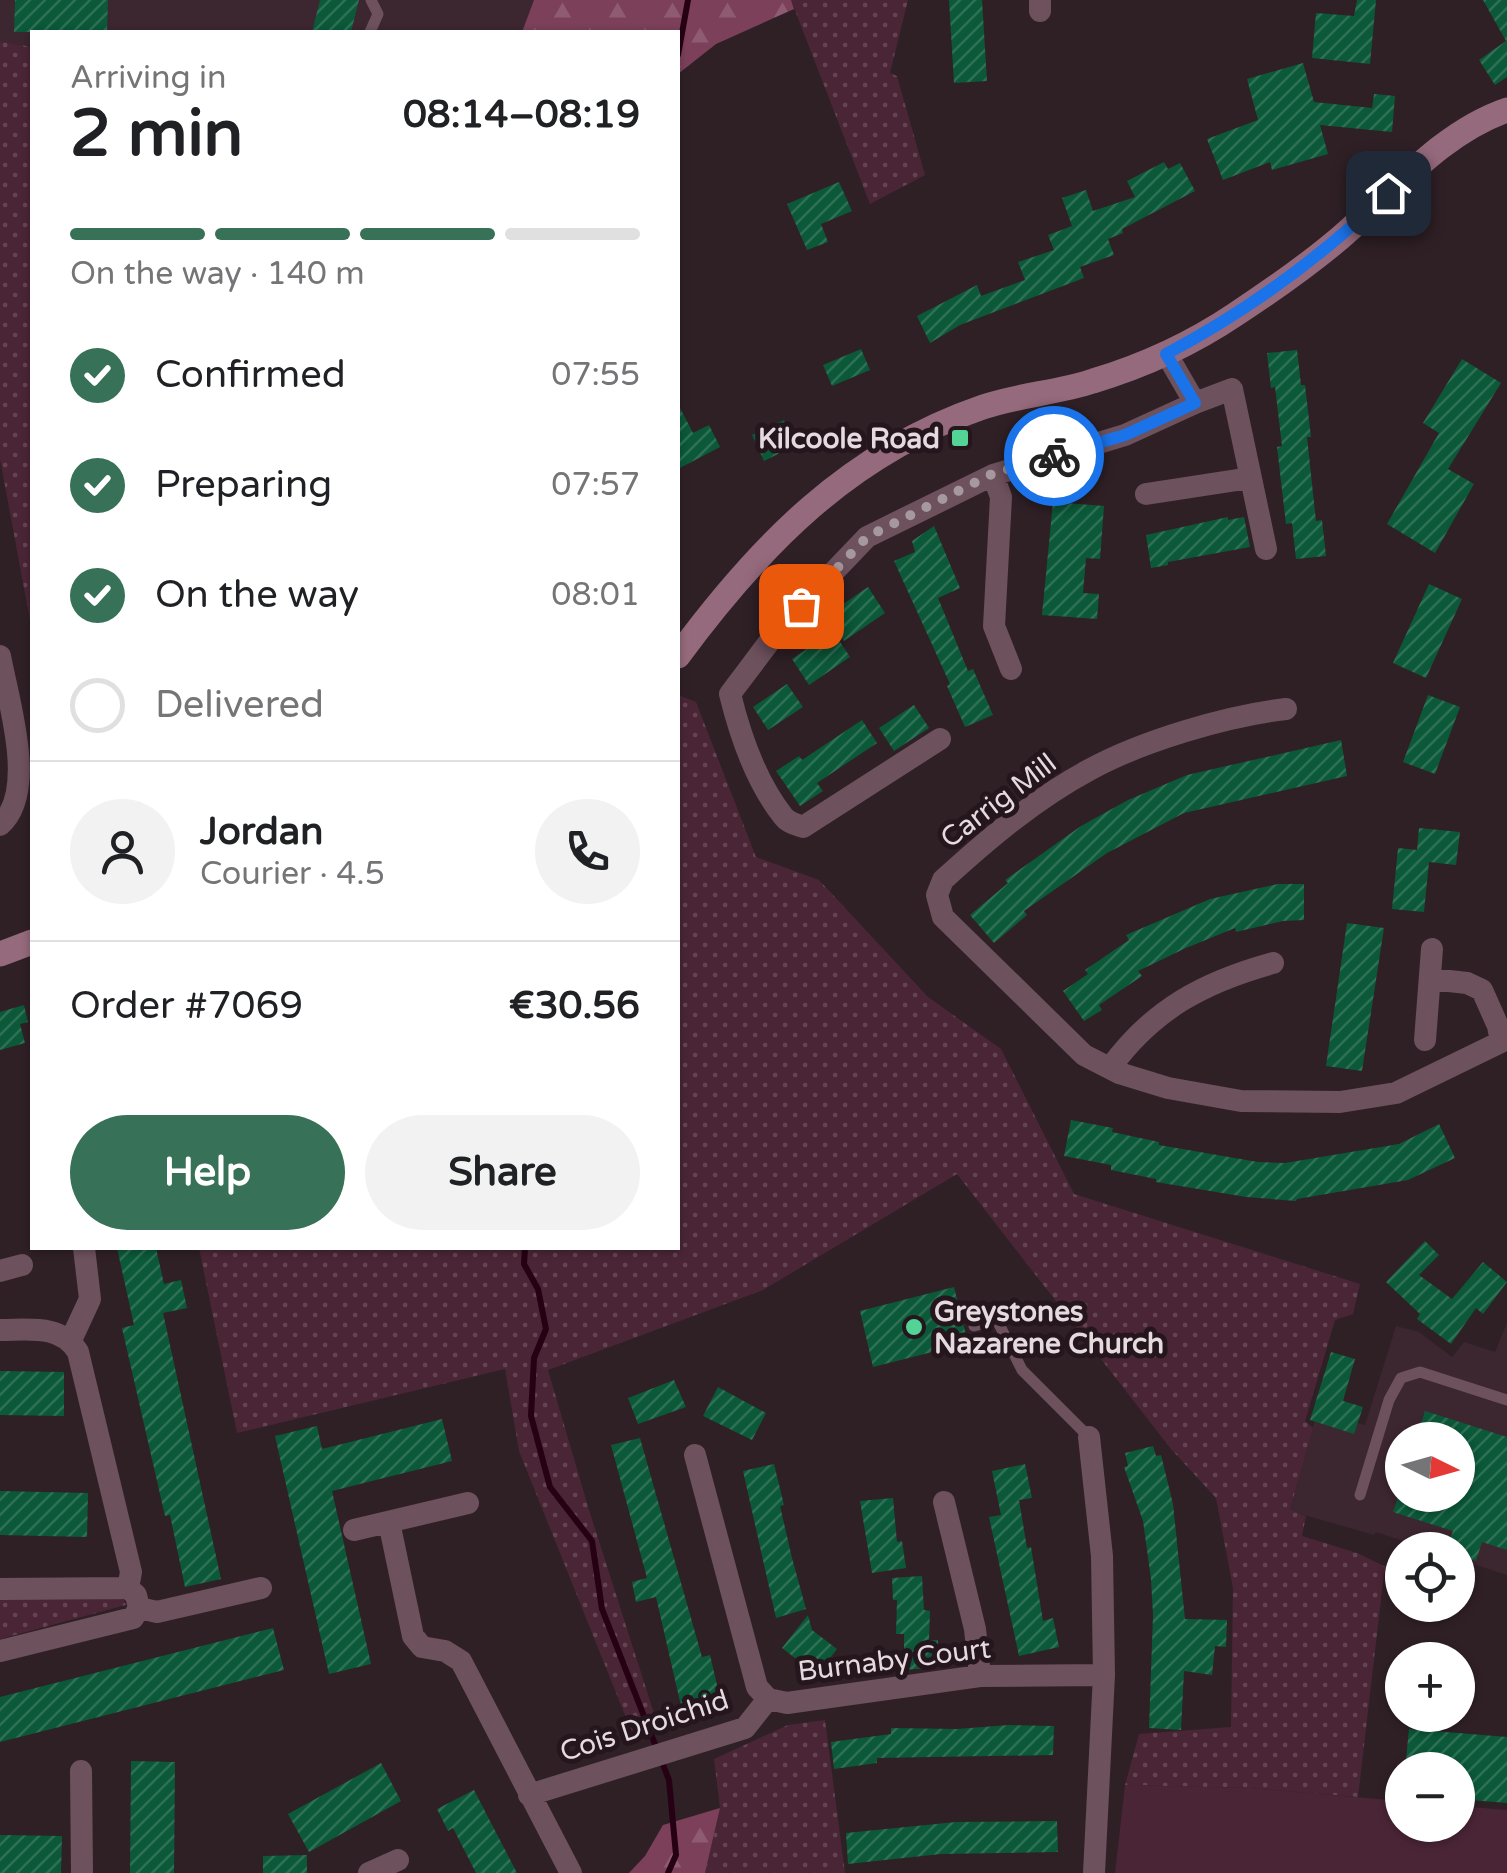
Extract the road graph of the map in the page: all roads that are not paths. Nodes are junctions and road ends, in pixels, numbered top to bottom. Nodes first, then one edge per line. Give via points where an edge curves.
1 (372, 0) edge
2 (371, 30) edge
3 (1507, 110) edge
4 (1166, 354) junction
5 (1195, 403) junction
6 (992, 474) junction
7 (1250, 478) junction
8 (1146, 494) dead end
9 (1266, 549) dead end
10 (680, 653) edge
11 (0, 656) edge
12 (1011, 669) dead end
13 (1286, 709) dead end
14 (940, 739) dead end
15 (0, 825) edge
16 (30, 943) edge
17 (1432, 949) dead end
18 (0, 954) edge
19 (1273, 963) dead end
20 (1431, 979) junction
21 (1426, 1040) dead end
22 (1504, 1040) edge
23 (1110, 1068) junction
24 (84, 1250) edge
25 (974, 1326) dead end
26 (0, 1330) edge
27 (71, 1340) junction
28 (1507, 1400) edge
29 (1089, 1436) joint
30 (695, 1455) dead end
31 (1360, 1495) dead end
32 (944, 1502) dead end
33 (468, 1504) dead end
34 (389, 1522) junction
35 (354, 1530) dead end
36 (261, 1588) dead end
37 (0, 1589) edge
38 (133, 1598) junction
39 (0, 1651) edge
40 (1104, 1675) junction
41 (980, 1676) junction
42 (768, 1699) junction
43 (81, 1771) dead end
44 (528, 1795) junction
45 (398, 1860) dead end
46 (82, 1873) edge
47 (369, 1873) edge
48 (570, 1873) edge
49 (1094, 1873) edge

1 - 2 lane via 378,14
3 - 4 main road via 1438,148 1339,239 1236,315
4 - 5 street
4 - 10 main road via 1093,382 984,406 869,460 770,542
5 - 6 street via 1125,435
5 - 7 street via 1232,389
6 - 12 street via 1000,496 994,626
6 - 14 street via 867,537 779,629 730,694 764,782 786,820 804,827
7 - 8 street
7 - 9 street
11 - 15 street via 19,789
13 - 23 street, Carrig Mill via 1220,721 1091,768 1028,808 943,880 943,917 1084,1055
16 - 18 main road
17 - 20 street
19 - 23 street via 1217,981 1170,1007 1140,1030
20 - 21 street
20 - 22 street, Carrig Mill via 1482,990
22 - 23 street, Carrig Mill via 1396,1093 1340,1102 1240,1100 1168,1088
24 - 27 street via 90,1299
25 - 29 lane via 997,1320 1022,1370
26 - 27 street via 44,1330
27 - 38 street via 132,1572
28 - 31 lane via 1420,1372 1401,1378
29 - 40 street via 1102,1556
30 - 42 street, Burnaby Court via 757,1687
32 - 41 street
33 - 34 street
34 - 35 street
34 - 44 street via 413,1636 422,1647 461,1661
36 - 38 street via 157,1612
37 - 38 street
38 - 39 street via 133,1618
40 - 41 street, Burnaby Court
40 - 49 street
41 - 42 street, Burnaby Court via 787,1703
42 - 44 street, Cois Droichid via 745,1728
43 - 46 street
44 - 48 street
45 - 47 street

